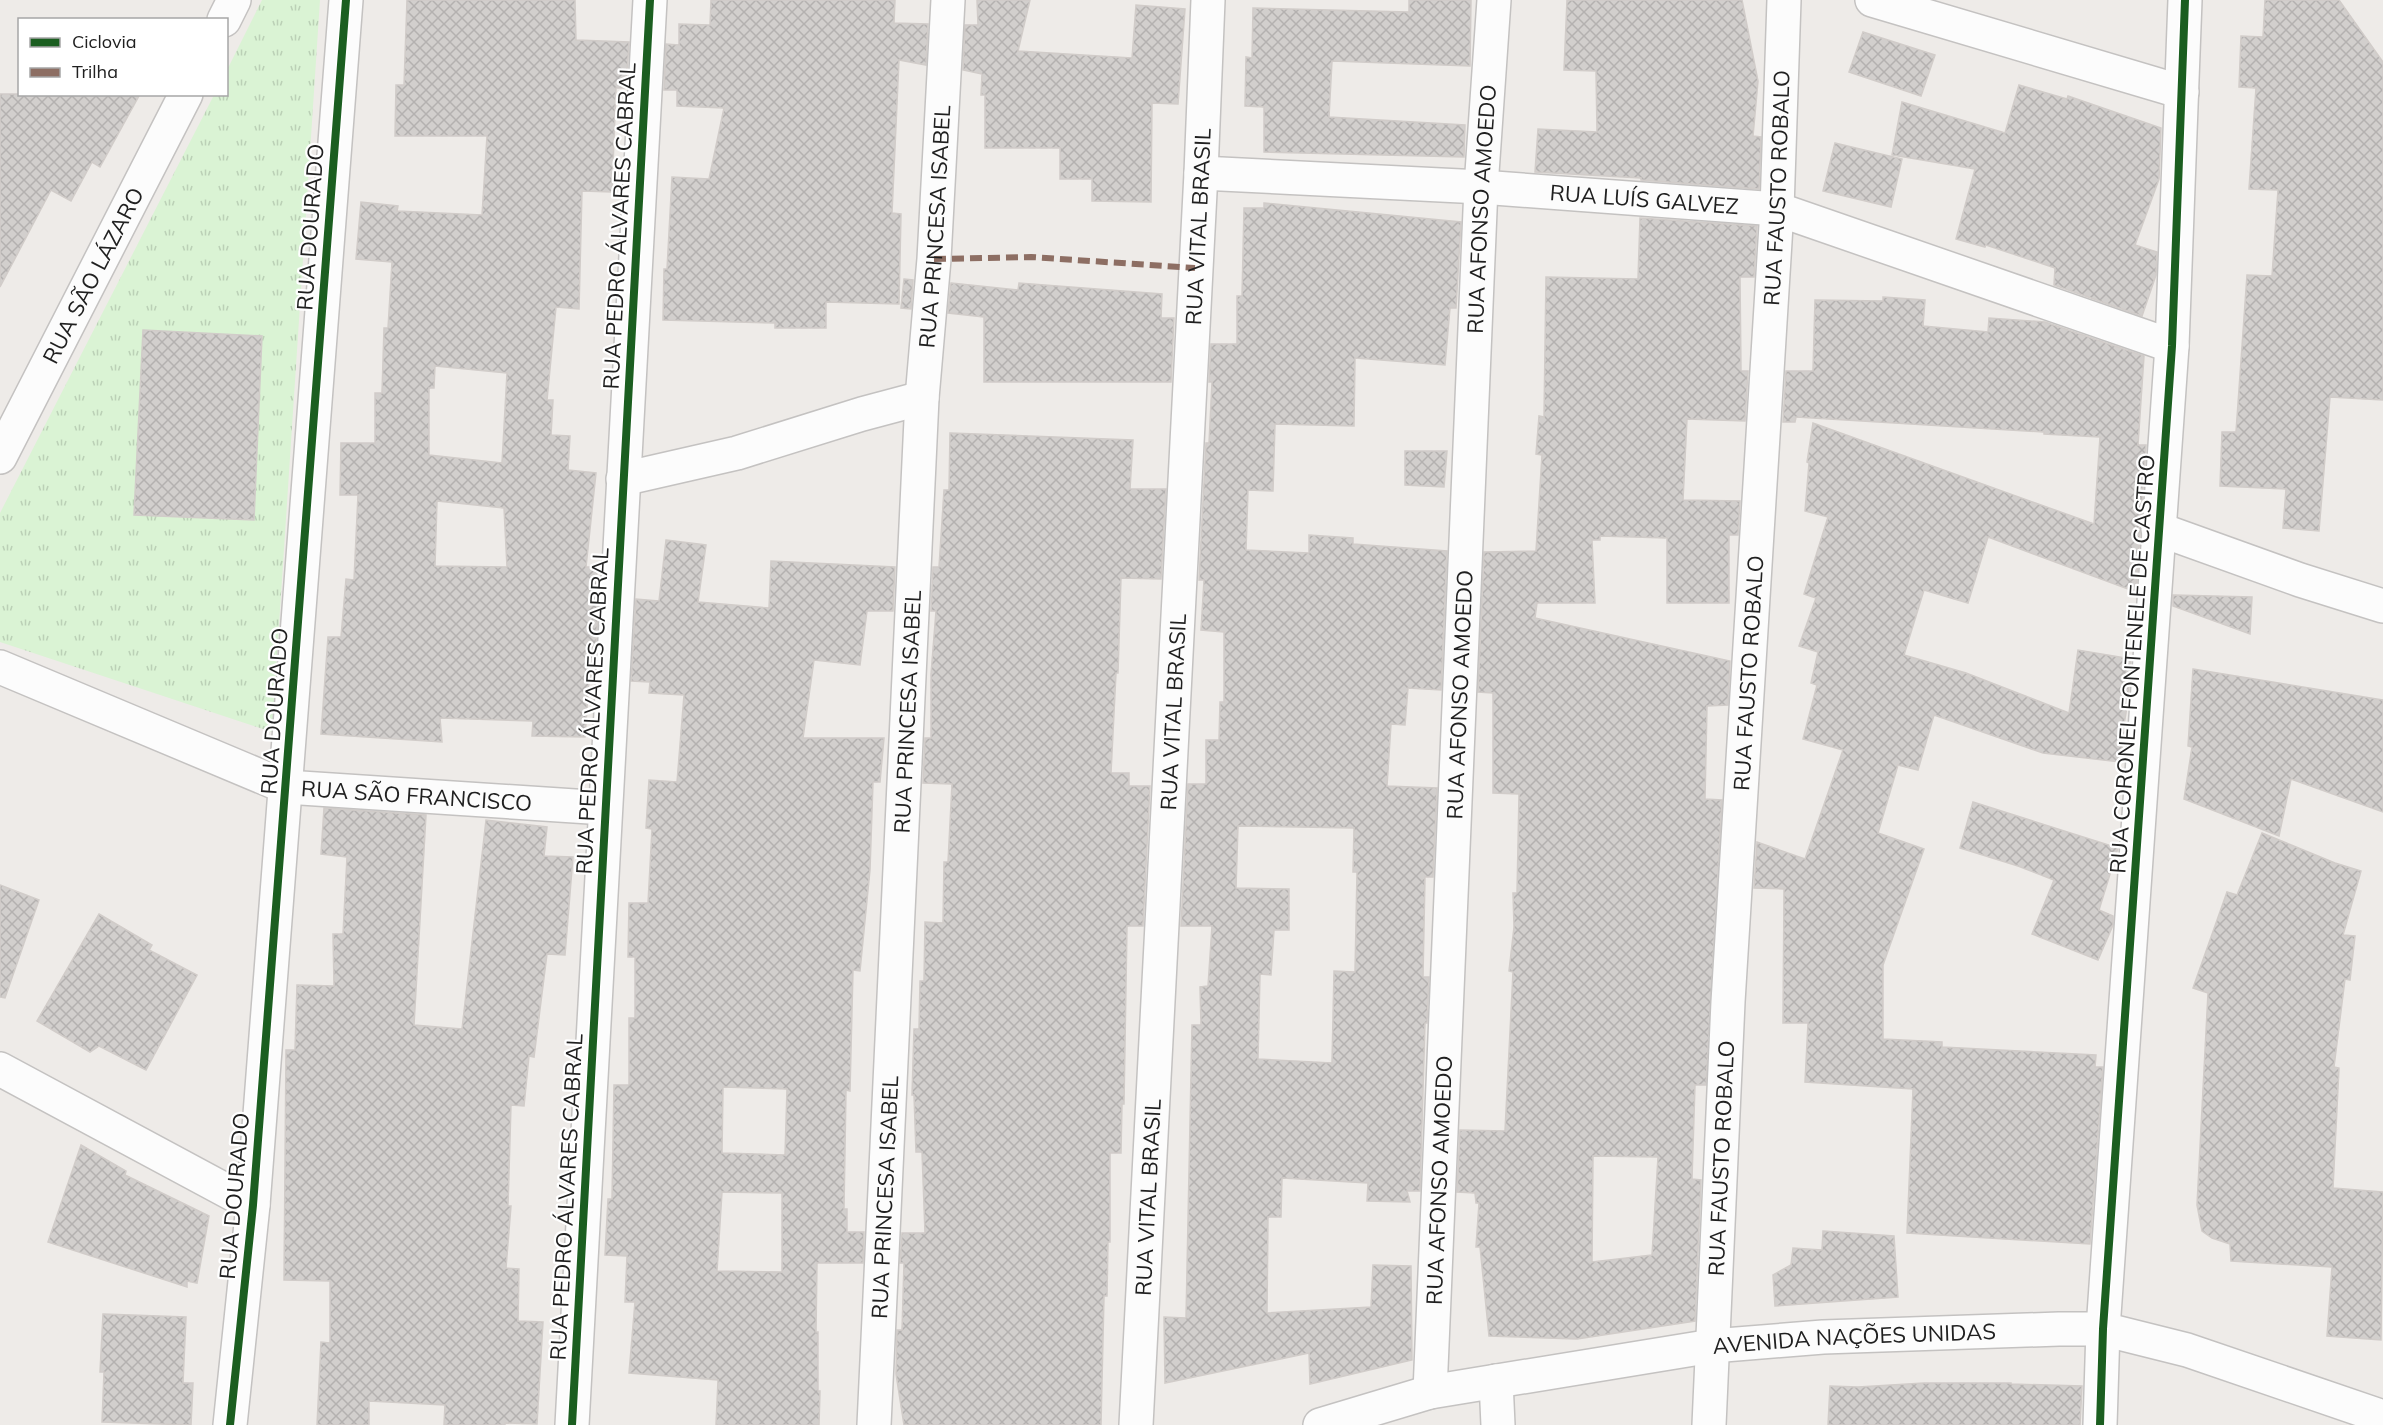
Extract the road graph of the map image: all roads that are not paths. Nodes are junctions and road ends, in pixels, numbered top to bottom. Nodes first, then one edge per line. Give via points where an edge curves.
1 (234, 0) edge
2 (346, 0) edge
3 (650, 0) edge
4 (948, 0) edge
5 (1208, 0) edge
6 (1494, 0) edge
7 (1784, 0) edge
8 (1872, 0) edge
9 (2185, 0) edge
10 (225, 18) edge
11 (2182, 92) junction
12 (185, 96) edge
13 (1201, 173) junction
14 (1481, 187) junction
15 (1777, 209) junction
16 (2172, 345) junction
17 (922, 399) junction
18 (0, 457) edge
19 (623, 479) junction
20 (2158, 529) junction
21 (2383, 606) edge
22 (0, 667) edge
23 (286, 787) junction
24 (605, 808) junction
25 (0, 1069) edge
26 (252, 1205) junction
27 (2103, 1329) junction
28 (1712, 1346) junction
29 (1496, 1381) junction
30 (1430, 1392) junction
31 (2383, 1417) edge
32 (230, 1425) edge
33 (572, 1425) edge
34 (874, 1425) edge
35 (1136, 1425) edge
36 (1320, 1425) edge
37 (1498, 1425) edge
38 (1709, 1425) edge
39 (2100, 1425) edge

1 - 10 street
2 - 23 street, RUA DOURADO
3 - 19 street, RUA PEDRO ÁLVARES CABRAL
4 - 17 street, RUA PRINCESA ISABEL
5 - 13 street, RUA VITAL BRASIL
6 - 14 street, RUA AFONSO AMOEDO
7 - 15 street, RUA FAUSTO ROBALO
8 - 11 street
9 - 11 street, RUA CORONEL FONTENELE DE CASTRO
11 - 16 street, RUA CORONEL FONTENELE DE CASTRO
12 - 18 street, RUA SÃO LÁZARO
13 - 14 street, RUA LUÍS GALVEZ
13 - 35 street, RUA VITAL BRASIL
14 - 15 street, RUA LUÍS GALVEZ
14 - 30 street, RUA AFONSO AMOEDO
15 - 16 street, RUA LUÍS GALVEZ
15 - 28 street, RUA FAUSTO ROBALO via 1728,1002
16 - 20 street, RUA CORONEL FONTENELE DE CASTRO
17 - 19 street via 737,453
17 - 34 street, RUA PRINCESA ISABEL
19 - 24 street, RUA PEDRO ÁLVARES CABRAL
20 - 21 street
20 - 27 street, RUA CORONEL FONTENELE DE CASTRO
22 - 23 street, RUA SÃO FRANCISCO
23 - 24 street, RUA SÃO FRANCISCO
23 - 26 street, RUA DOURADO
24 - 33 street, RUA PEDRO ÁLVARES CABRAL
25 - 26 street
26 - 32 street, RUA DOURADO
27 - 28 street, AVENIDA NAÇÕES UNIDAS via 1823,1337
27 - 31 street, AVENIDA NAÇÕES UNIDAS via 2187,1350
27 - 39 street, RUA CORONEL FONTENELE DE CASTRO
28 - 29 street, AVENIDA NAÇÕES UNIDAS
28 - 38 street, RUA FAUSTO ROBALO
29 - 30 street, AVENIDA NAÇÕES UNIDAS
29 - 37 street
30 - 36 street, AVENIDA NAÇÕES UNIDAS

